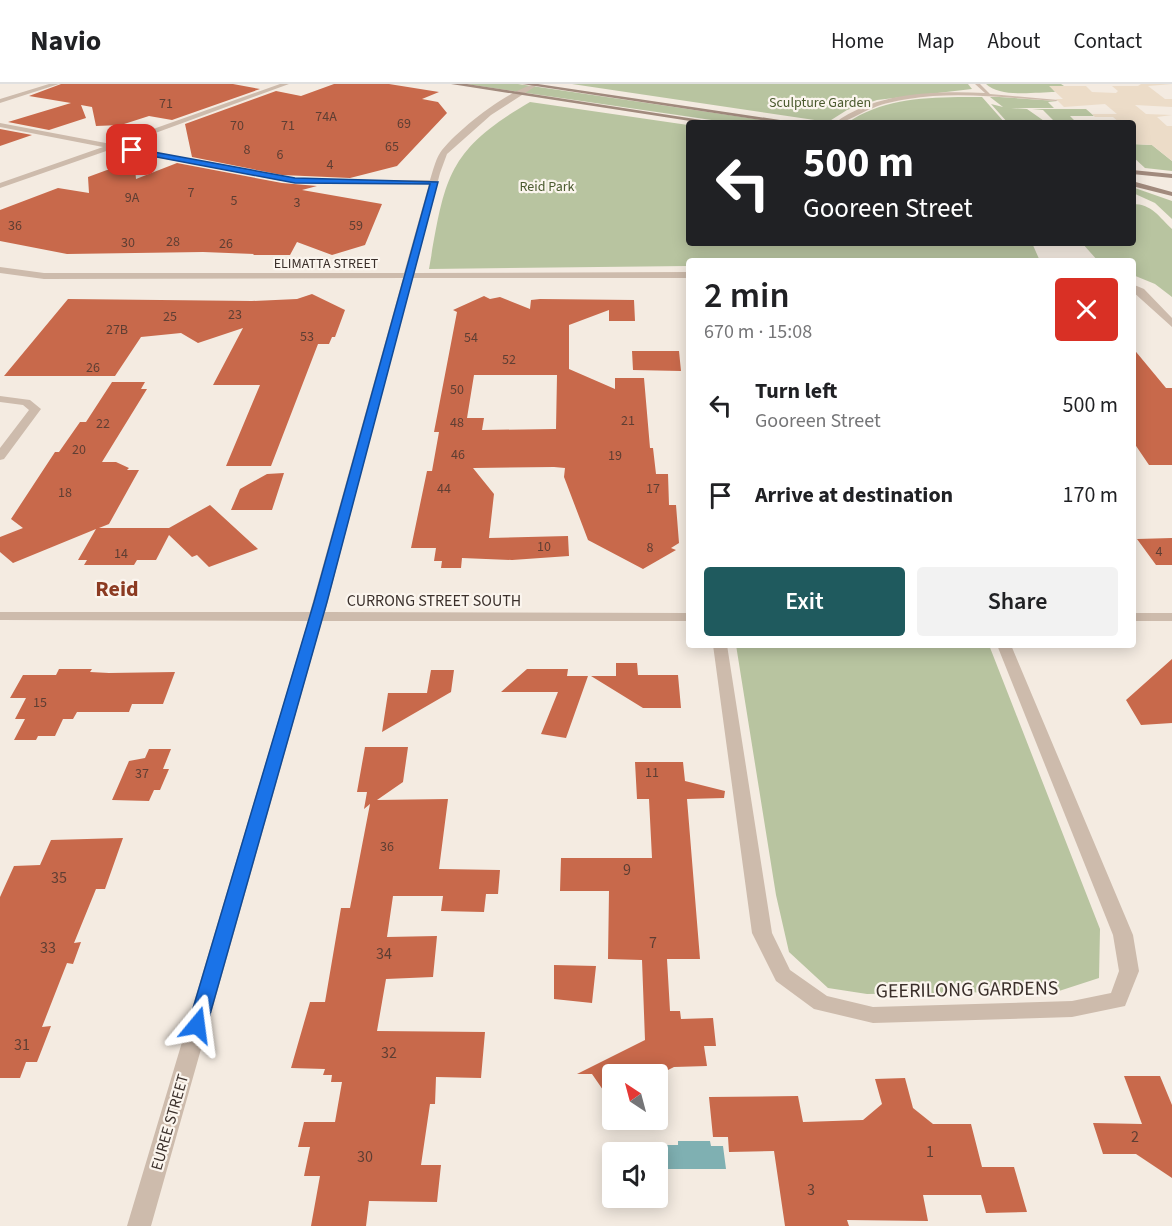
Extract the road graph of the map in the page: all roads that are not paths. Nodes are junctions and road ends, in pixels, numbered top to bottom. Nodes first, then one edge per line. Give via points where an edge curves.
1 (56, 84) edge
2 (286, 84) edge
3 (454, 84) edge
4 (532, 84) edge
5 (977, 84) edge
6 (551, 86) edge
7 (517, 93) junction
8 (530, 95) junction
9 (989, 95) junction
10 (1056, 100) dead end
11 (0, 101) edge
12 (501, 107) junction
13 (697, 120) edge
14 (776, 120) edge
15 (842, 120) edge
16 (0, 125) edge
17 (110, 146) junction
18 (1136, 172) edge
19 (1172, 176) edge
20 (434, 182) junction
21 (1136, 184) edge
22 (0, 186) edge
23 (1172, 194) edge
24 (0, 270) edge
25 (686, 275) edge
26 (409, 276) junction
27 (1136, 289) edge
28 (1172, 324) edge
29 (0, 399) edge
30 (0, 456) edge
31 (0, 616) edge
32 (686, 617) edge
33 (1136, 617) edge
34 (1172, 617) edge
35 (316, 618) junction
36 (720, 648) edge
37 (1005, 648) edge
38 (139, 1226) edge

1 - 11 street
2 - 17 street
3 - 7 main road
4 - 6 main road
4 - 7 street, EUREE STREET
5 - 9 lane
6 - 8 street, EUREE STREET
6 - 14 main road
7 - 8 main road
7 - 12 street, EUREE STREET
8 - 12 street, EUREE STREET
8 - 13 main road
9 - 10 lane
9 - 15 lane via 897,99 863,108
12 - 20 street, EUREE STREET via 466,131 444,153
16 - 17 street
17 - 20 street via 295,181
17 - 22 street
18 - 19 main road
20 - 26 street, EUREE STREET
21 - 23 main road
24 - 26 street, ELIMATTA STREET via 44,276
25 - 26 street, ELIMATTA STREET
26 - 35 street, EUREE STREET
27 - 28 street
29 - 30 street via 26,402 34,409
31 - 35 street, CURRONG STREET SOUTH
32 - 35 street, CURRONG STREET SOUTH
33 - 34 street
35 - 38 street, EUREE STREET
36 - 37 street, GEERILONG GARDENS via 762,933 783,975 821,1003 873,1015 1072,1009 1118,1000 1129,971 1123,935

